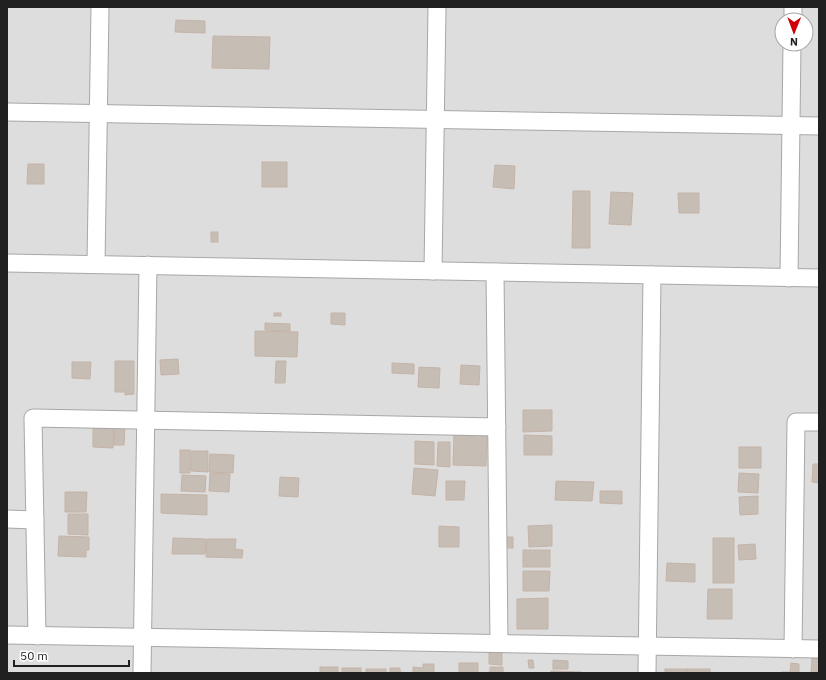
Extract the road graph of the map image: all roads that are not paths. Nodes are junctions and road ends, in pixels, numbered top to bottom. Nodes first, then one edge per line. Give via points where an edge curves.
1 (100, 7) edge
2 (437, 7) edge
3 (792, 52) edge
4 (7, 112) edge
5 (99, 114) junction
6 (435, 119) junction
7 (791, 126) junction
8 (819, 126) edge
9 (7, 262) edge
10 (96, 264) junction
11 (148, 265) junction
12 (433, 271) junction
13 (495, 272) junction
14 (652, 275) junction
15 (789, 278) junction
16 (819, 278) edge
17 (146, 419) junction
18 (819, 422) edge
19 (497, 427) junction
20 (7, 519) edge
21 (35, 520) junction
22 (7, 636) edge
23 (37, 636) junction
24 (143, 637) junction
25 (499, 644) junction
26 (647, 646) junction
27 (793, 649) junction
28 (819, 649) edge
29 (142, 673) edge
30 (647, 673) edge

1 - 5 street
2 - 6 street
3 - 7 street
4 - 5 street
5 - 6 street
5 - 10 street
6 - 7 street
6 - 12 street
7 - 8 street
7 - 15 street
9 - 10 street
10 - 11 street
11 - 12 street
11 - 17 street
12 - 13 street
13 - 14 street
13 - 19 street
14 - 15 street
14 - 26 street
15 - 16 street
17 - 19 street
17 - 21 street via 33,418
17 - 24 street
18 - 27 street via 796,422
19 - 25 street
20 - 21 street
21 - 23 street
22 - 23 street
23 - 24 street
24 - 25 street
24 - 29 street
25 - 26 street
26 - 27 street
26 - 30 street
27 - 28 street

